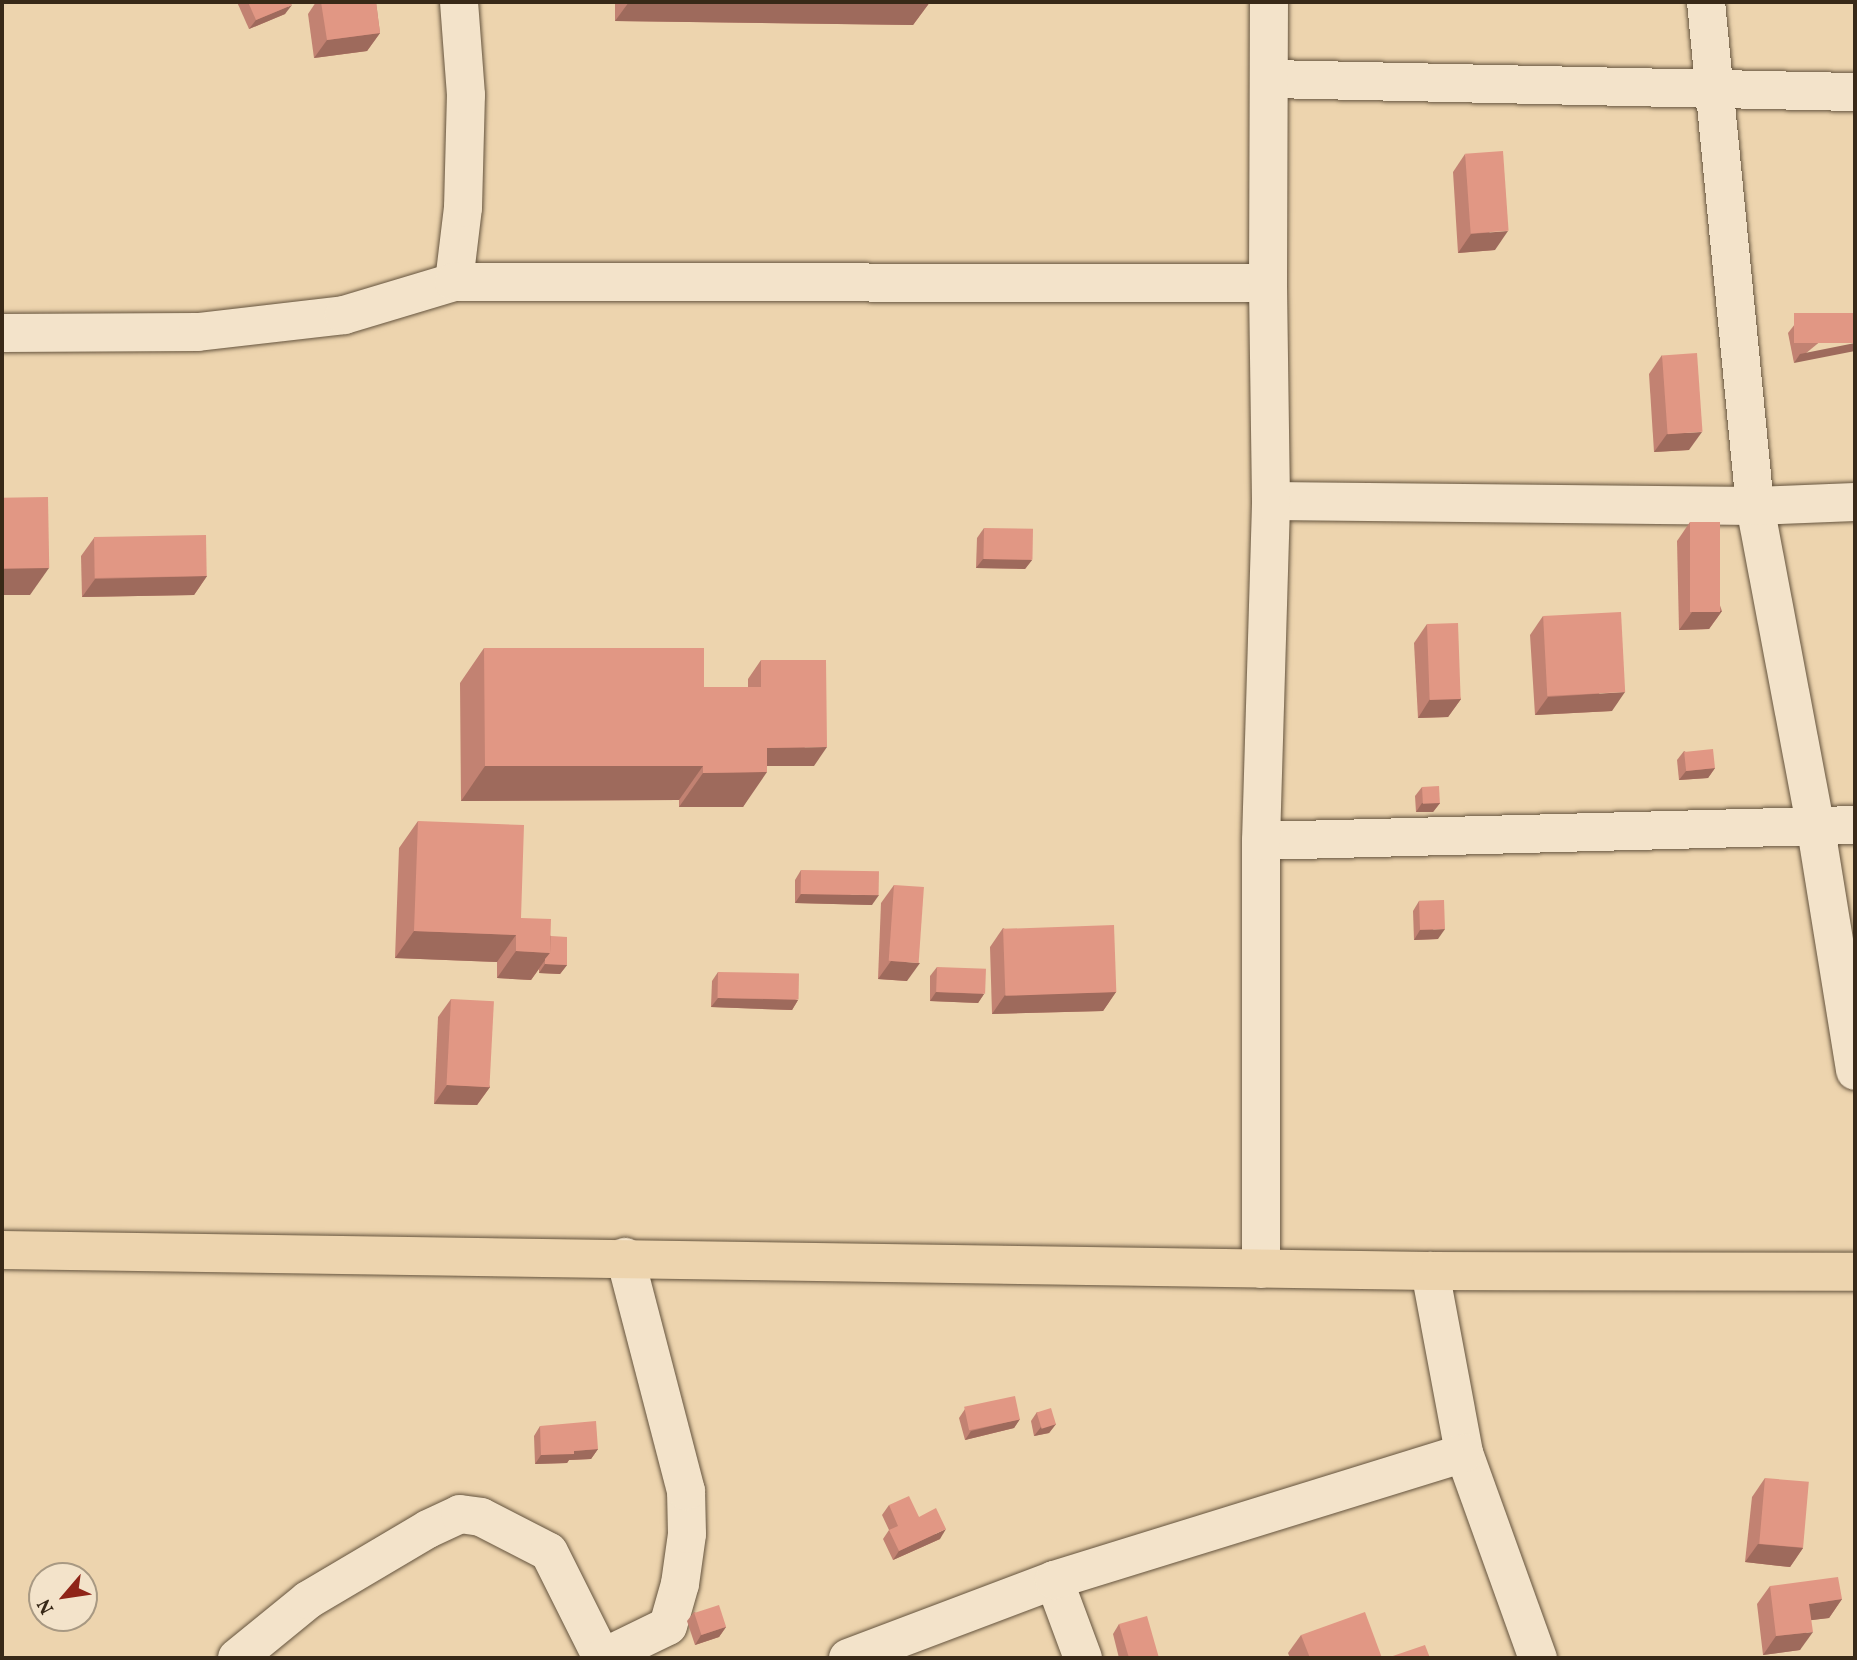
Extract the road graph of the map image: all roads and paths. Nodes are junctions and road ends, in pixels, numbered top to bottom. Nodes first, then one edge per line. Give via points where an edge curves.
1 (458, 2) edge
2 (1269, 2) edge
3 (1706, 2) edge
4 (1271, 79) junction
5 (1714, 89) junction
6 (1855, 92) edge
7 (454, 282) junction
8 (1268, 283) junction
9 (2, 334) edge
10 (1271, 501) junction
11 (1855, 502) edge
12 (1755, 506) junction
13 (1855, 825) edge
14 (1816, 829) junction
15 (1261, 841) junction
16 (1855, 1071) edge
17 (2, 1250) edge
18 (625, 1257) junction
19 (1261, 1269) junction
20 (1430, 1271) junction
21 (1855, 1272) edge
22 (1464, 1453) junction
23 (1054, 1580) junction
24 (237, 1658) edge
25 (602, 1658) edge
26 (848, 1658) edge
27 (1083, 1658) edge
28 (1538, 1658) edge

1 - 7 street via 466,95 463,208
2 - 4 street
3 - 5 street
4 - 5 street
4 - 8 street
5 - 6 street
5 - 12 street
7 - 8 street
7 - 9 street via 344,315 198,332
8 - 10 street
10 - 12 street
10 - 15 street
11 - 12 street
12 - 14 street
13 - 14 street
14 - 15 street
14 - 16 street
15 - 19 street
17 - 18 main road
18 - 19 main road
18 - 25 street via 686,1491 687,1534 668,1626
19 - 20 main road
20 - 21 main road
20 - 22 street
22 - 23 street
22 - 28 street
23 - 26 street
23 - 27 street
24 - 25 street via 307,1600 460,1514 481,1517 549,1552

